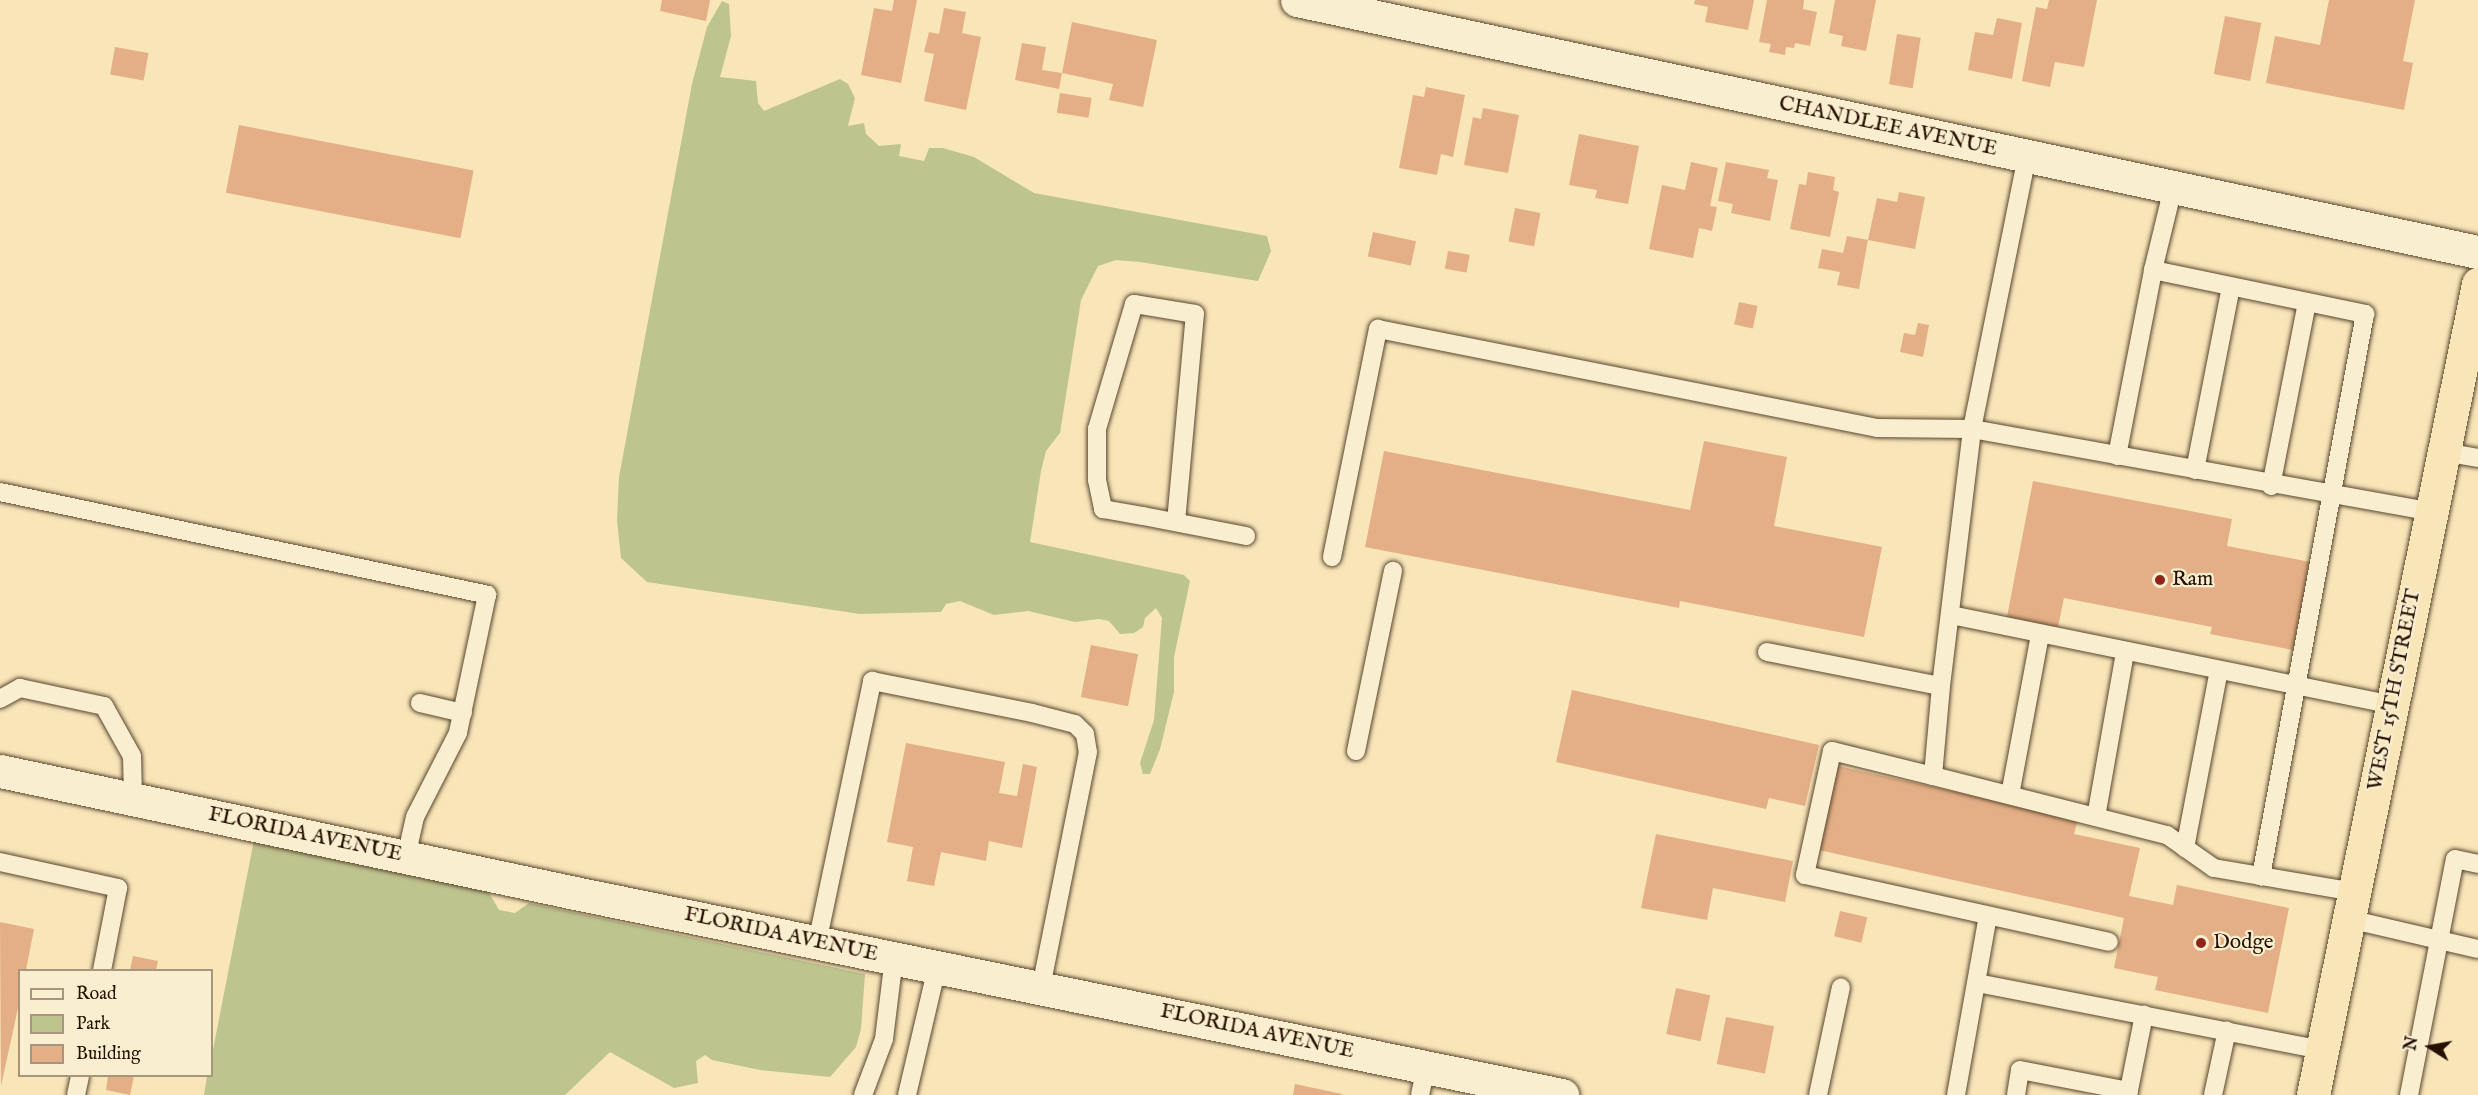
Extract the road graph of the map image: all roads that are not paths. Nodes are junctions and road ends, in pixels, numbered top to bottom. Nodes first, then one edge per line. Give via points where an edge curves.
1 (1297, 0) edge
2 (2027, 157) junction
3 (2173, 188) junction
4 (2478, 252) edge
5 (2153, 270) junction
6 (2478, 284) edge
7 (2231, 286) junction
8 (2307, 302) junction
9 (1972, 429) junction
10 (2444, 452) junction
11 (2117, 456) junction
12 (2478, 458) edge
13 (2194, 470) junction
14 (2271, 486) junction
15 (0, 492) edge
16 (2331, 496) junction
17 (2432, 512) junction
18 (1176, 522) junction
19 (1246, 536) dead end
20 (1332, 556) dead end
21 (1393, 571) dead end
22 (1951, 615) junction
23 (2040, 635) junction
24 (1767, 652) dead end
25 (2125, 652) junction
26 (2218, 670) junction
27 (1941, 686) junction
28 (2295, 686) junction
29 (0, 699) edge
30 (420, 703) dead end
31 (2392, 705) junction
32 (463, 713) junction
33 (1356, 751) dead end
34 (0, 771) edge
35 (1933, 776) junction
36 (2010, 795) junction
37 (133, 798) junction
38 (2096, 816) junction
39 (2185, 848) junction
40 (406, 857) junction
41 (0, 862) edge
42 (2478, 864) edge
43 (2261, 876) junction
44 (2351, 905) junction
45 (1988, 916) junction
46 (2438, 940) junction
47 (2109, 942) dead end
48 (817, 943) junction
49 (2478, 950) edge
50 (894, 958) junction
51 (937, 967) junction
52 (102, 969) edge
53 (1977, 983) junction
54 (1841, 987) dead end
55 (1041, 988) junction
56 (2144, 1016) junction
57 (2228, 1030) junction
58 (2322, 1050) junction
59 (80, 1077) edge
60 (1423, 1081) edge
61 (2129, 1093) edge
62 (1552, 1094) edge
63 (76, 1095) edge
64 (863, 1095) edge
65 (907, 1095) edge
66 (1818, 1095) edge
67 (1956, 1095) edge
68 (2016, 1095) edge
69 (2213, 1095) edge
70 (2313, 1095) edge
71 (2409, 1095) edge

1 - 2 street, CHANDLEE AVENUE
2 - 3 street, CHANDLEE AVENUE
2 - 9 lane
3 - 4 street, CHANDLEE AVENUE
3 - 5 lane
5 - 7 lane
5 - 11 lane
6 - 10 highway, WEST 15TH STREET
7 - 8 lane
7 - 13 lane
8 - 14 lane
8 - 16 lane via 2365,314
9 - 11 lane
9 - 20 lane via 1877,428 1378,329
9 - 22 lane
10 - 12 lane
10 - 17 highway, WEST 15TH STREET
11 - 13 lane
13 - 14 lane
14 - 16 lane
15 - 32 lane via 487,595
16 - 17 lane
16 - 28 lane
17 - 31 highway, WEST 15TH STREET
18 - 18 lane via 1103,509 1096,480 1097,429 1134,304 1195,314
18 - 19 lane
21 - 33 lane
22 - 23 lane
22 - 27 lane
23 - 25 lane
23 - 36 lane
24 - 27 lane
25 - 26 lane
25 - 38 lane
26 - 28 lane
26 - 39 lane
27 - 35 lane
28 - 31 lane
28 - 43 lane
29 - 37 lane via 20,688 104,706 132,756
30 - 32 lane
31 - 44 highway, WEST 15TH STREET
32 - 40 lane via 452,748 415,817
34 - 37 street, FLORIDA AVENUE
35 - 36 lane
35 - 45 lane via 1832,751 1805,875
36 - 38 lane
37 - 40 street, FLORIDA AVENUE
38 - 39 lane via 2167,835
39 - 43 lane via 2214,868
40 - 48 street, FLORIDA AVENUE
41 - 52 lane via 118,888
42 - 46 lane via 2455,859
43 - 44 lane
44 - 46 lane
44 - 58 highway, WEST 15TH STREET
45 - 47 lane
45 - 53 lane
46 - 49 lane
46 - 71 lane
48 - 50 street, FLORIDA AVENUE
48 - 55 lane via 872,681 1075,724 1085,734 1088,752
50 - 51 street, FLORIDA AVENUE
50 - 64 lane via 884,1038
51 - 55 street, FLORIDA AVENUE
51 - 65 lane
53 - 56 lane
53 - 67 lane
54 - 66 lane
55 - 60 street, FLORIDA AVENUE
56 - 57 lane
56 - 61 lane
57 - 58 lane
57 - 69 lane
58 - 70 highway, WEST 15TH STREET
59 - 63 lane
60 - 62 street, FLORIDA AVENUE
61 - 68 lane via 2020,1070

